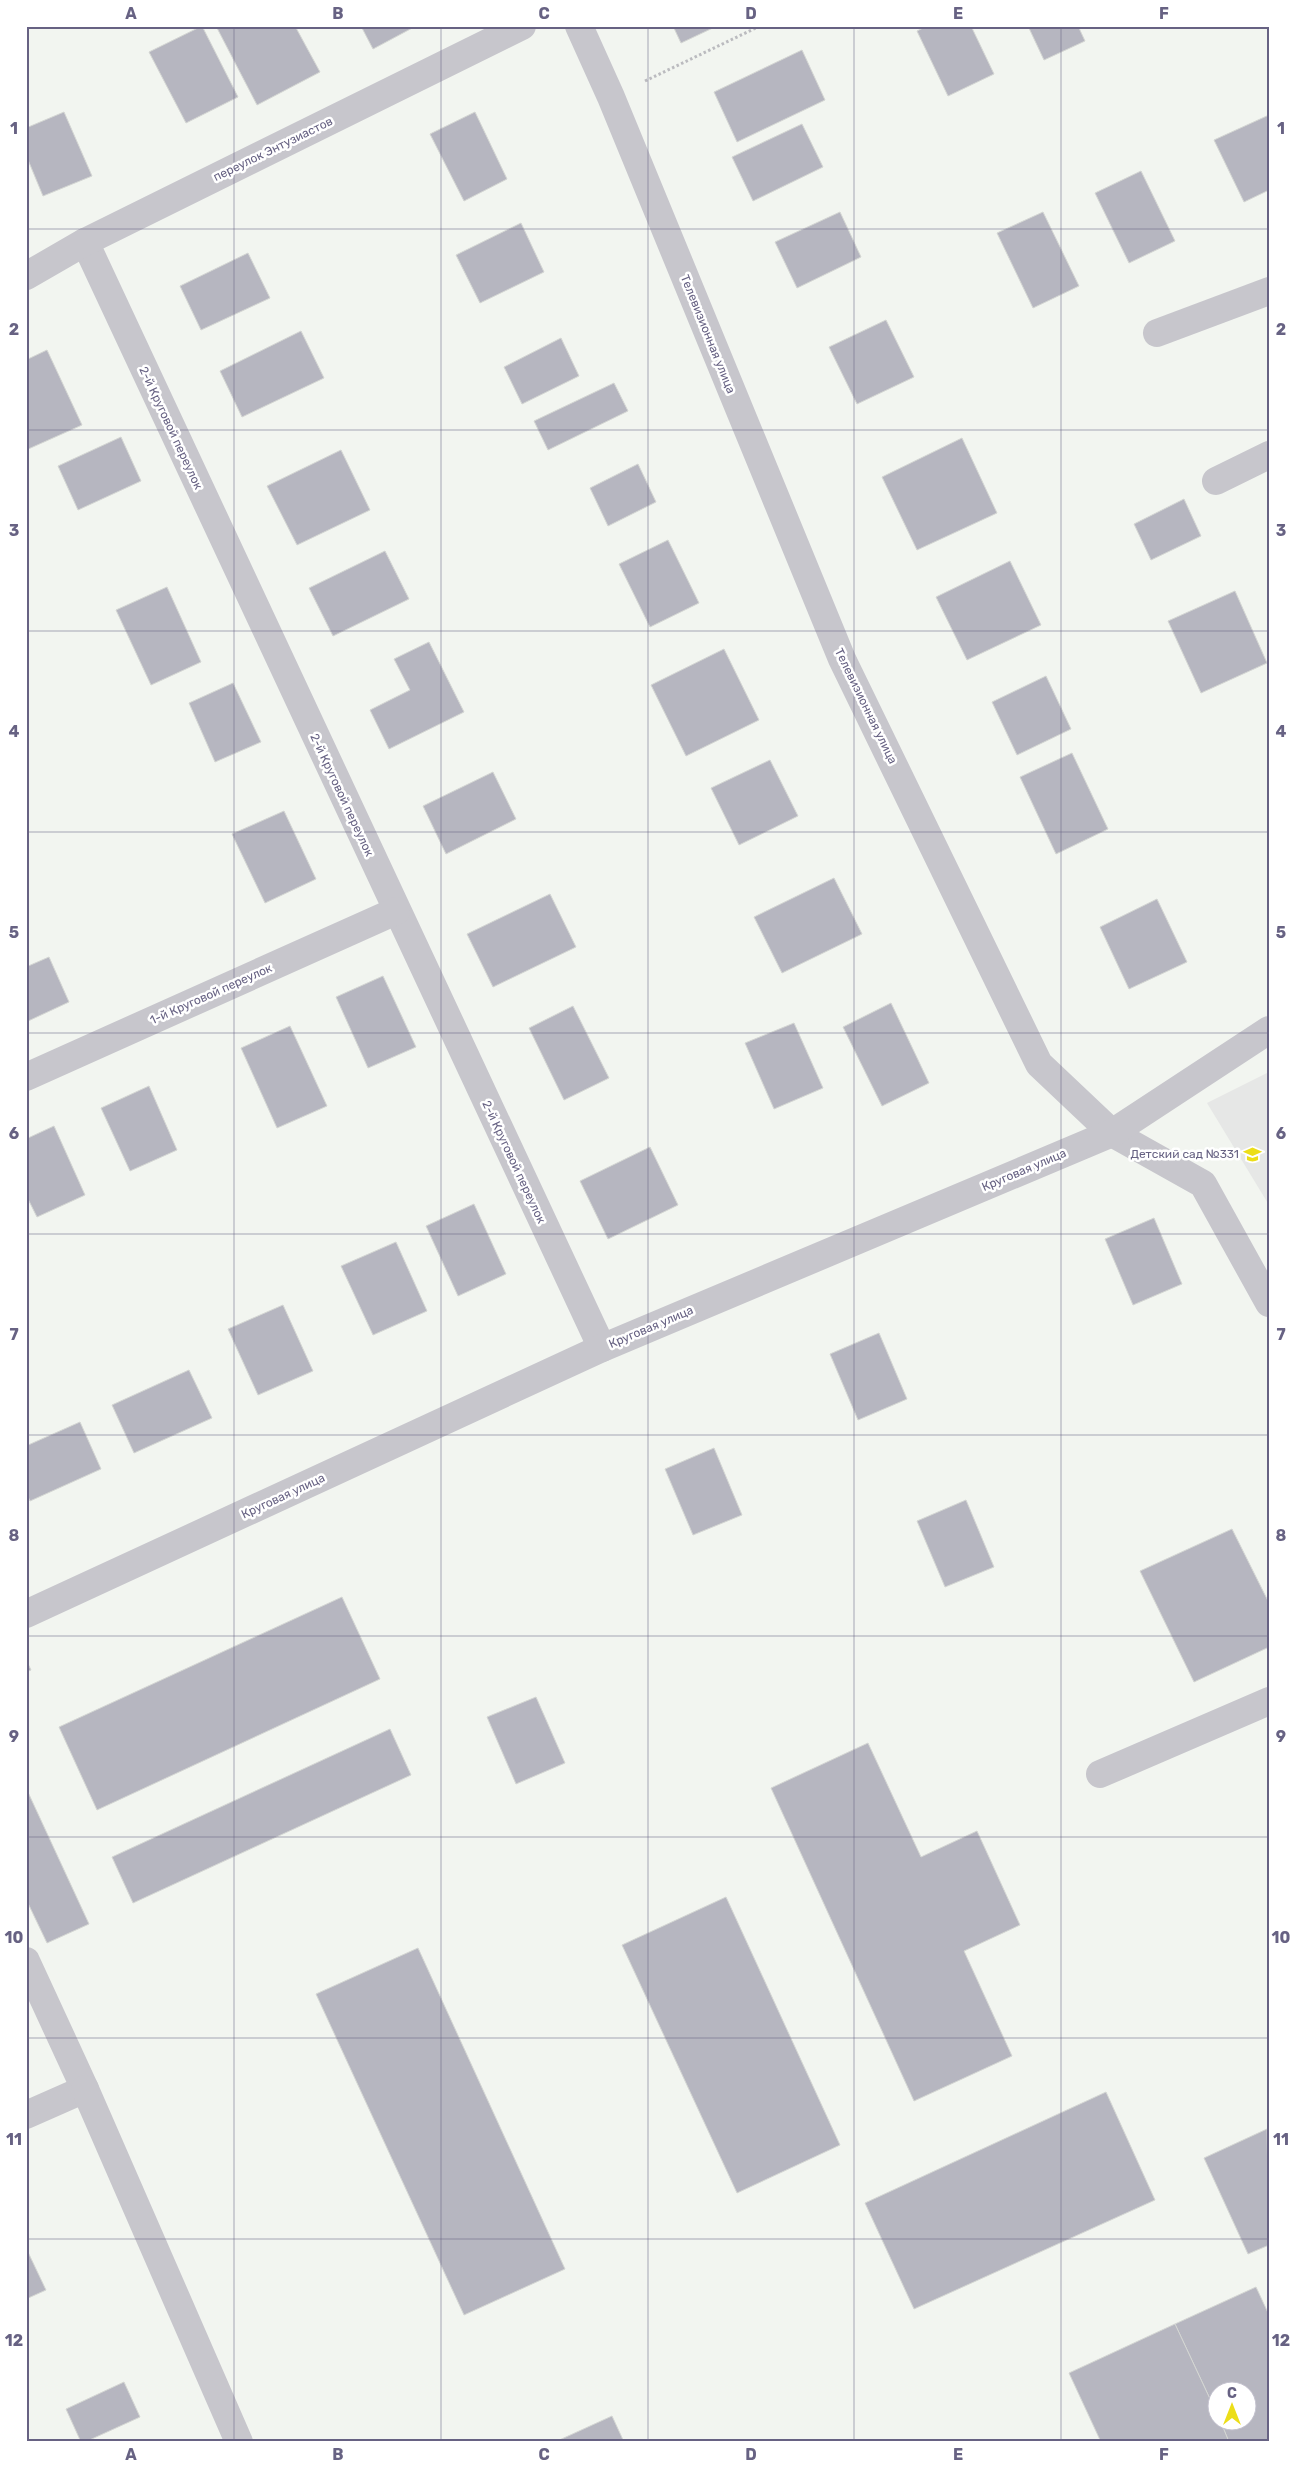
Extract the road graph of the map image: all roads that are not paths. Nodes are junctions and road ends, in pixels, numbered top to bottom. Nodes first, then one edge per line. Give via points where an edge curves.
1 (522, 26) edge
2 (579, 26) edge
3 (85, 242) junction
4 (26, 276) edge
5 (1269, 291) edge
6 (1157, 333) dead end
7 (1269, 455) edge
8 (1216, 481) dead end
9 (396, 911) junction
10 (1269, 1030) edge
11 (26, 1077) edge
12 (1112, 1133) junction
13 (1269, 1304) edge
14 (602, 1348) junction
15 (26, 1614) edge
16 (1269, 1701) edge
17 (1100, 1774) dead end
18 (26, 1962) edge
19 (85, 2089) junction
20 (26, 2115) edge
21 (239, 2442) edge

1 - 3 street, переулок Энтузиастов
2 - 12 street, Телевизионная улица via 851,676 1039,1064
3 - 4 street, переулок Энтузиастов
3 - 9 street, 2-й Круговой переулок
5 - 6 street
7 - 8 street
9 - 11 street, 1-й Круговой переулок
9 - 14 street, 2-й Круговой переулок
10 - 12 street, Круговая улица
12 - 13 street, Телевизионная улица via 1203,1184
12 - 14 street, Круговая улица
14 - 15 street, Круговая улица
16 - 17 street
18 - 19 street
19 - 20 street
19 - 21 street

